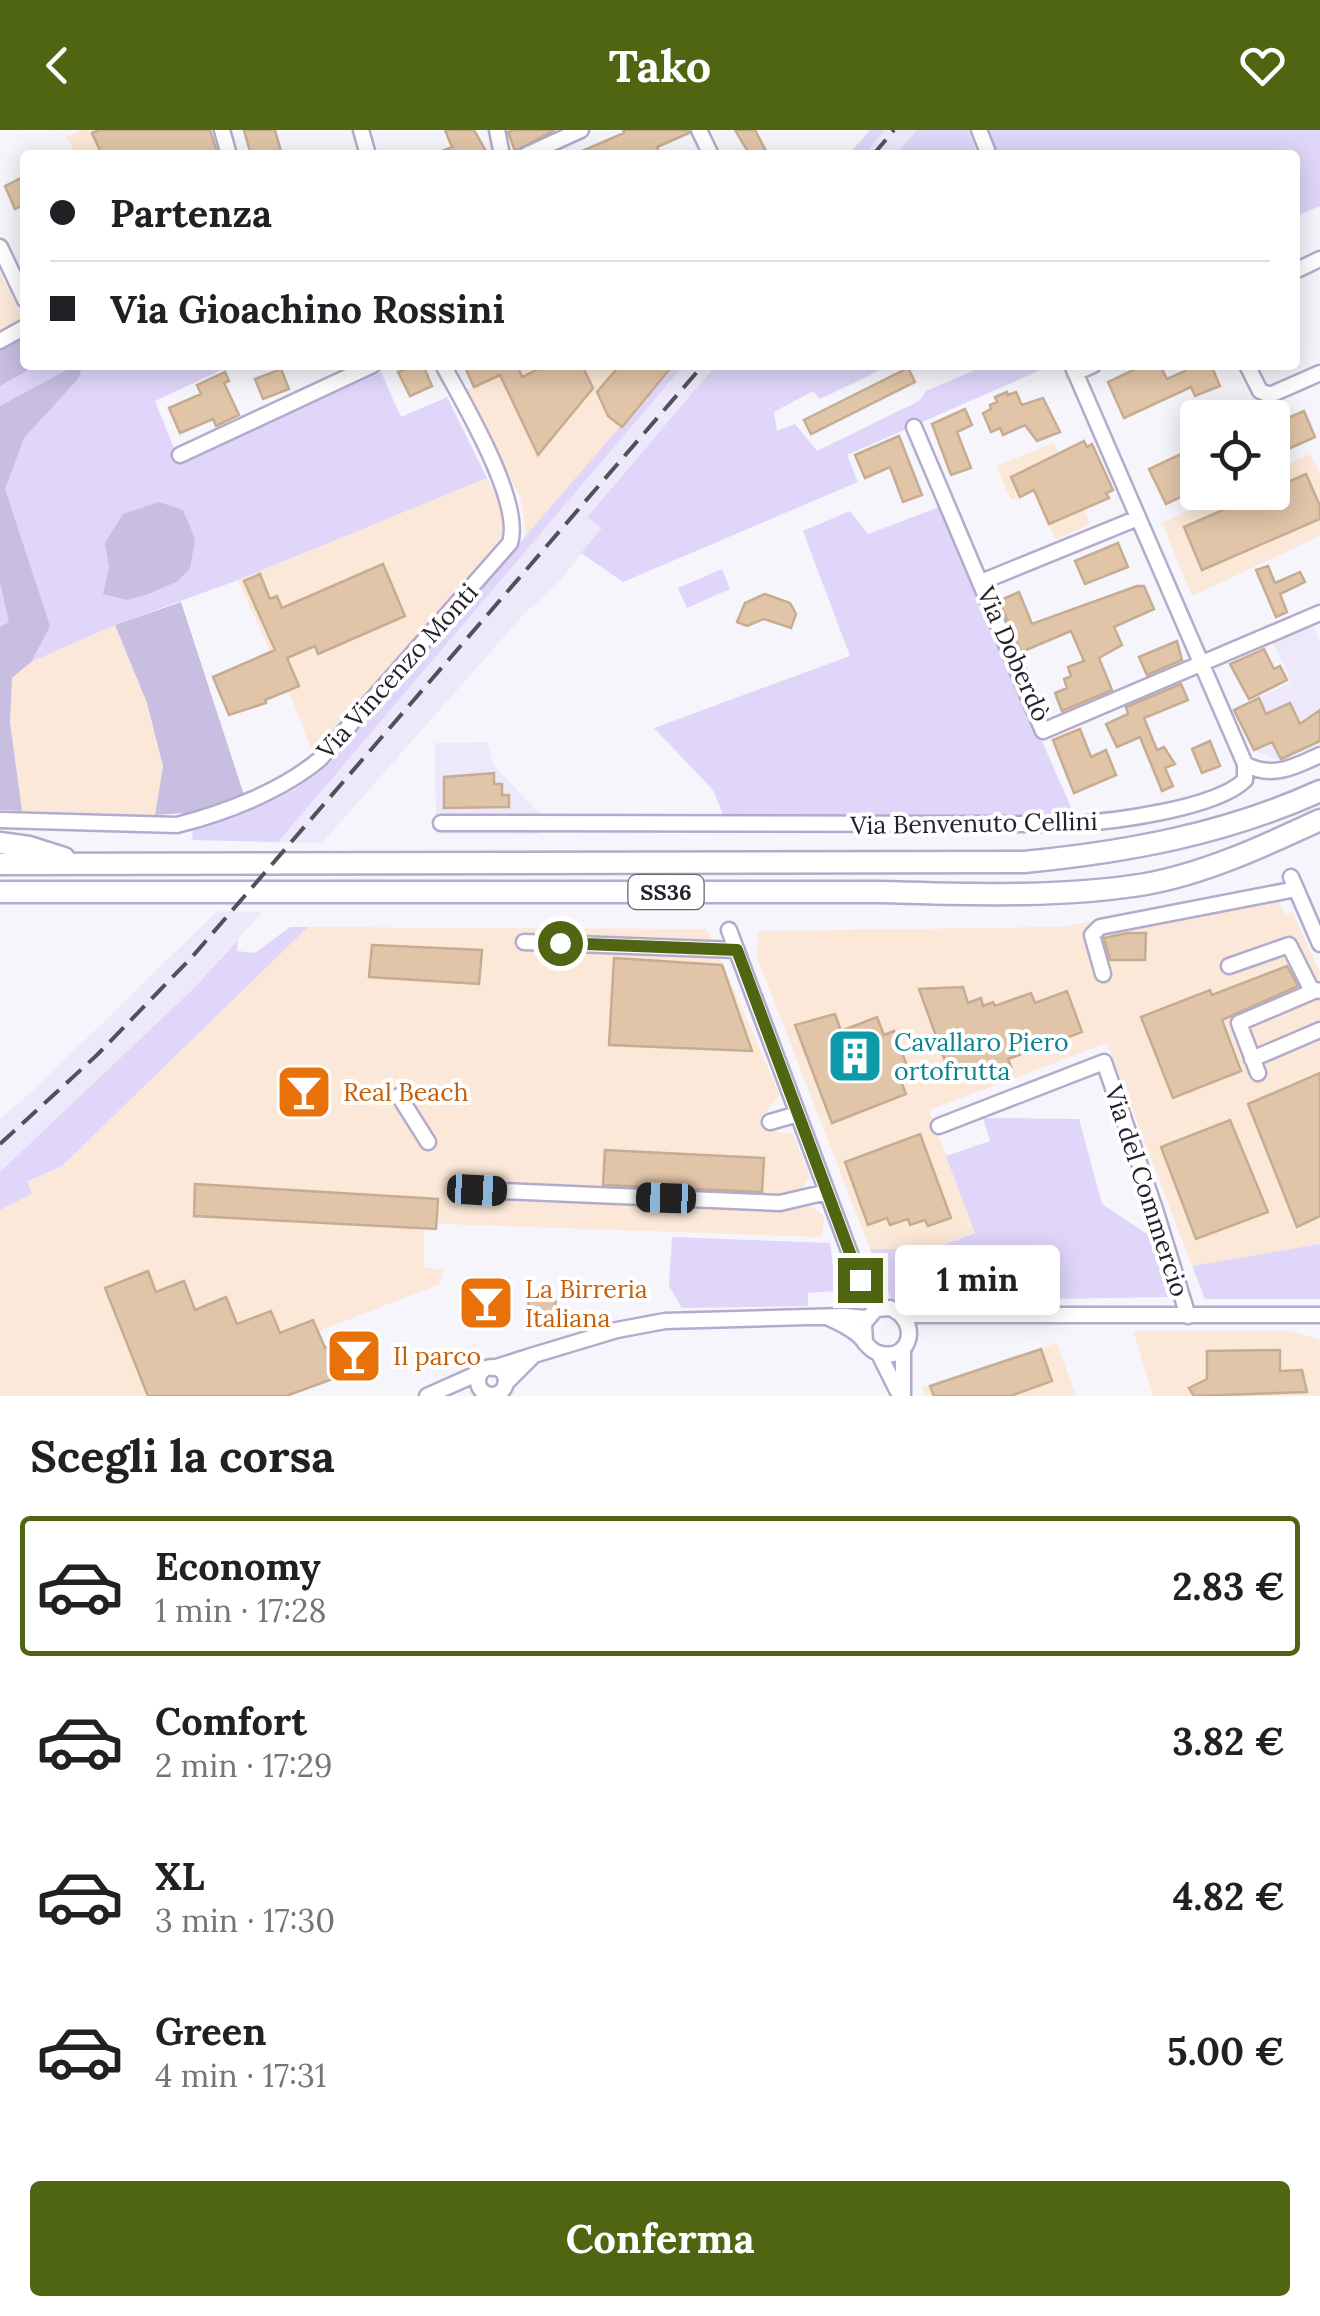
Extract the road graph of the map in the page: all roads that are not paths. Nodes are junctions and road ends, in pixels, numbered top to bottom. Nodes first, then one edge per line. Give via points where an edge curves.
1 (580, 130) edge
2 (537, 150) edge
3 (0, 247) edge
4 (20, 289) edge
5 (362, 370) edge
6 (446, 370) edge
7 (1074, 370) edge
8 (1250, 370) edge
9 (1320, 373) edge
10 (914, 427) dead end
11 (180, 456) dead end
12 (1138, 518) junction
13 (981, 582) junction
14 (1320, 614) edge
15 (1201, 664) junction
16 (1320, 755) edge
17 (1245, 764) junction
18 (1320, 791) edge
19 (0, 820) edge
20 (1320, 820) edge
21 (441, 823) dead end
22 (0, 843) edge
23 (0, 864) edge
24 (80, 864) junction
25 (0, 892) edge
26 (729, 930) dead end
27 (524, 942) dead end
28 (1320, 944) edge
29 (737, 950) junction
30 (1229, 966) dead end
31 (1103, 974) dead end
32 (1317, 991) edge
33 (1320, 1030) edge
34 (399, 1096) dead end
35 (798, 1114) junction
36 (770, 1122) dead end
37 (939, 1126) dead end
38 (428, 1142) dead end
39 (477, 1190) dead end
40 (827, 1192) junction
41 (860, 1280) junction
42 (883, 1308) junction
43 (904, 1315) junction
44 (1188, 1316) junction
45 (1320, 1316) edge
46 (946, 1317) junction
47 (828, 1318) junction
48 (866, 1318) junction
49 (865, 1342) junction
50 (906, 1342) junction
51 (878, 1354) junction
52 (534, 1355) junction
53 (487, 1370) junction
54 (442, 1390) junction
55 (495, 1392) edge
56 (427, 1396) edge
57 (904, 1396) edge

1 - 2 street
3 - 4 street
5 - 11 street
6 - 19 street, Via Vincenzo Monti via 510,501 514,530 320,759 300,776 176,825
7 - 12 street
8 - 9 street via 1260,391 1270,395
10 - 13 street, Via Doberdò
12 - 13 street
12 - 15 street
13 - 15 street, Via Doberdò via 1044,731
14 - 15 street
15 - 17 street
16 - 17 street via 1279,771
17 - 21 street, Via Benvenuto Cellini via 1244,780 1234,790 1108,822
18 - 24 highway, SS36 via 1163,843 1024,862
20 - 25 highway, SS36 via 1222,861 1143,884 1022,896
22 - 24 highway
23 - 24 highway, SS36
26 - 29 street
27 - 29 street
28 - 31 street via 1294,883 1100,928 1092,935
29 - 35 street
30 - 32 street via 1290,945
32 - 33 street via 1239,1023 1256,1066
34 - 38 street
35 - 36 street
35 - 40 street
37 - 44 street, Via del Commercio via 1104,1062
39 - 40 street via 780,1203
40 - 41 street
41 - 42 street
41 - 48 street
42 - 43 street
42 - 48 street
43 - 46 street
43 - 50 street
44 - 45 street
44 - 46 street
46 - 50 street
47 - 48 street
47 - 49 street
47 - 52 street via 665,1321
48 - 49 street
49 - 51 street
50 - 51 street via 892,1354
50 - 57 street
51 - 57 street
52 - 53 street
52 - 55 street
53 - 54 street
53 - 55 street via 478,1380
53 - 55 street via 504,1375
54 - 55 street
54 - 56 street

